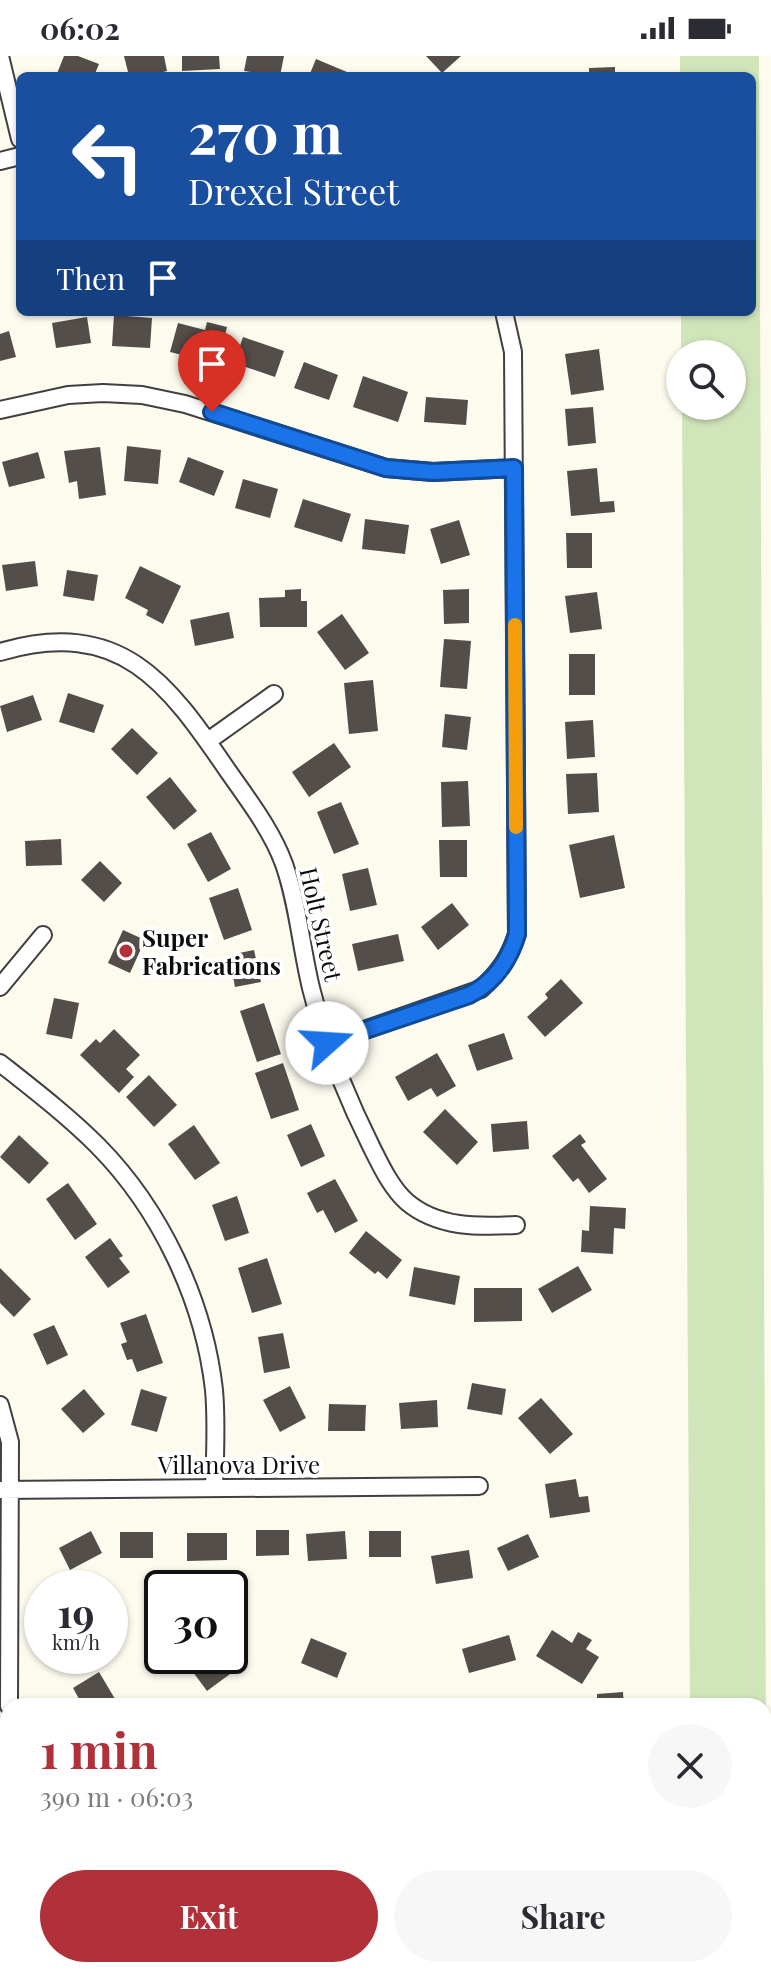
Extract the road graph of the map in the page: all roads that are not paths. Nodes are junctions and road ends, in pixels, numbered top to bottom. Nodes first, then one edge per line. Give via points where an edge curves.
1 (0, 56) edge
2 (16, 122) edge
3 (505, 316) edge
4 (0, 410) edge
5 (514, 468) junction
6 (0, 652) edge
7 (274, 694) dead end
8 (208, 741) junction
9 (43, 935) dead end
10 (0, 987) edge
11 (327, 1043) junction
12 (0, 1063) edge
13 (516, 1225) dead end
14 (0, 1405) edge
15 (479, 1486) dead end
16 (214, 1488) junction
17 (5, 1490) edge
18 (9, 1698) edge

1 - 2 street
3 - 5 street via 513,352
4 - 5 street via 68,395 142,395 386,468
5 - 11 street via 517,934 511,953 499,972 469,995
6 - 8 street, Holt Street via 65,642 108,651 164,685
7 - 8 street
8 - 11 street, Holt Street via 283,861
9 - 10 street
11 - 13 street, Holt Street via 358,1120 404,1199 449,1223
12 - 16 street via 97,1144 148,1209 179,1264 202,1327 214,1388
14 - 17 street via 10,1442
15 - 16 street, Villanova Drive
16 - 17 street, Villanova Drive
17 - 18 street

